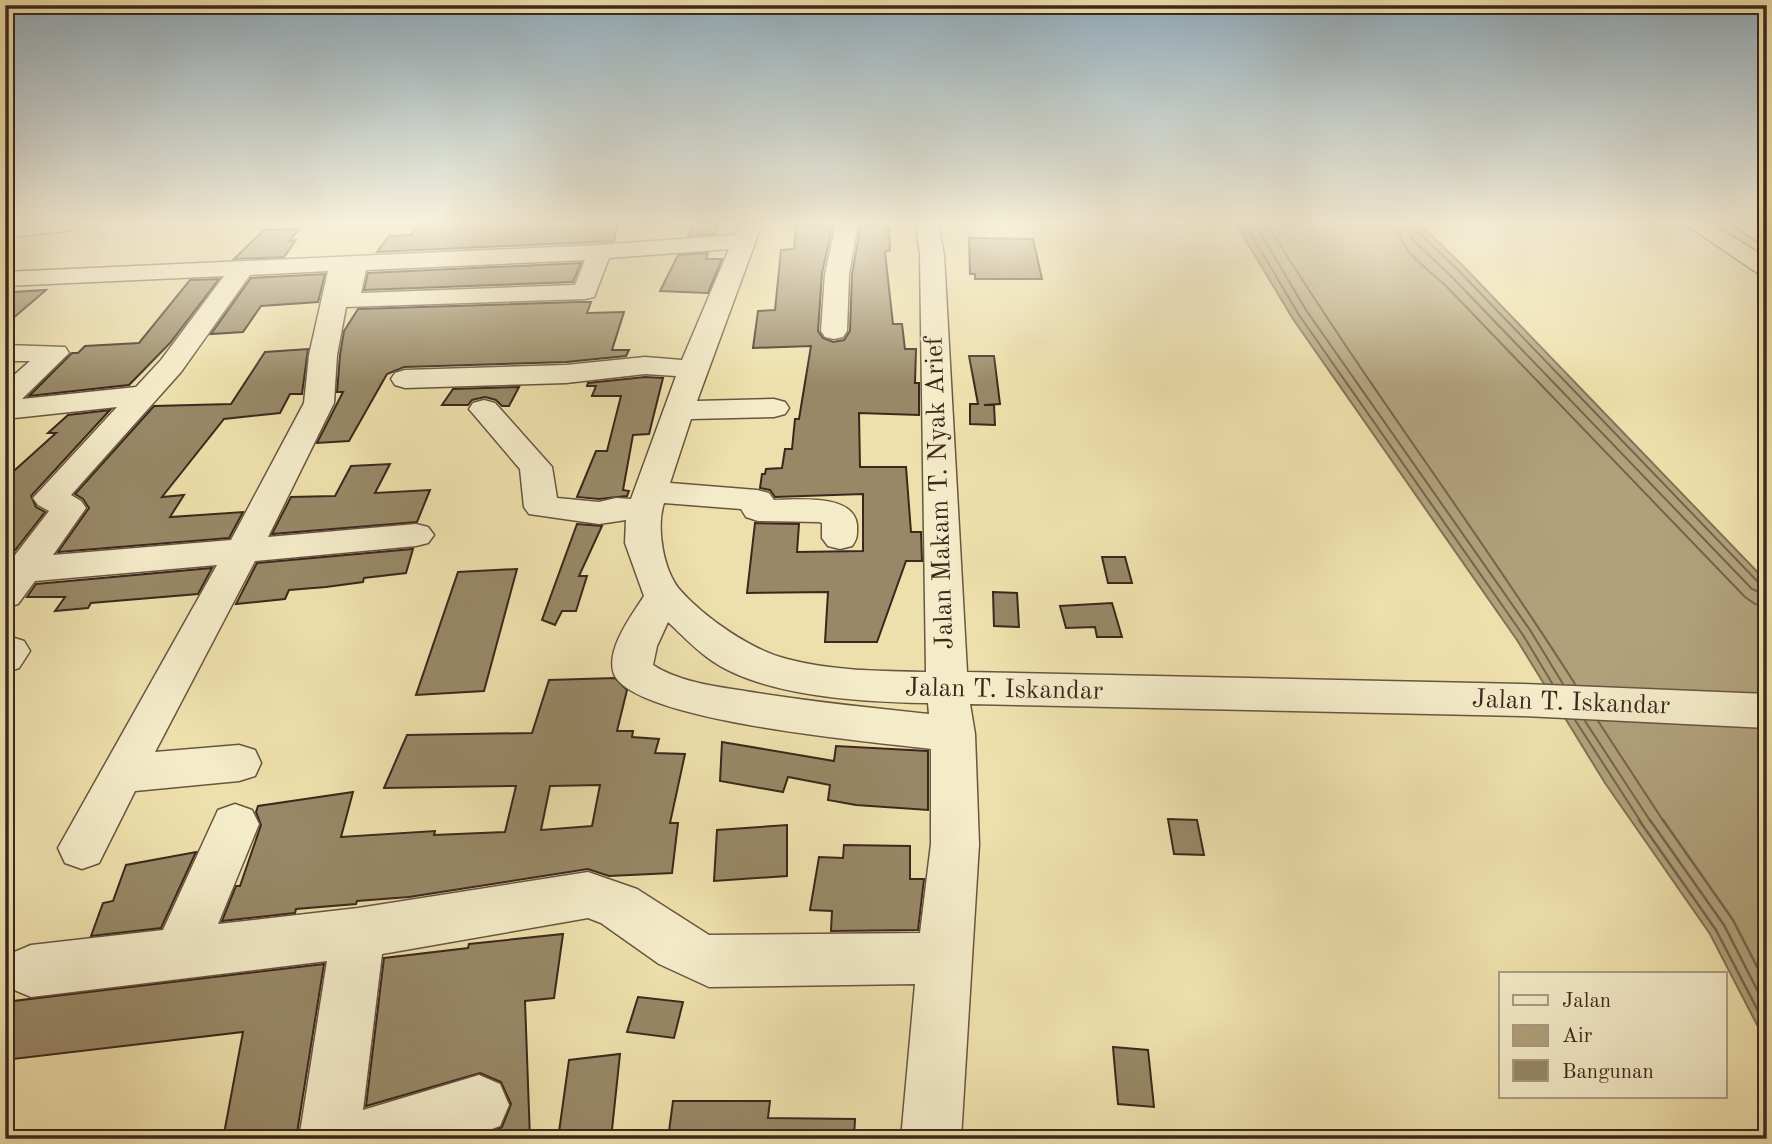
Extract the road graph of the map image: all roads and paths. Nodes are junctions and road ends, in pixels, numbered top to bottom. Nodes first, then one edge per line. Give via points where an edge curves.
1 (43, 277) edge
2 (236, 277) edge
3 (345, 277) edge
4 (349, 277) edge
5 (590, 277) edge
6 (730, 277) edge
7 (837, 277) edge
8 (933, 277) edge
9 (5, 279) edge
10 (834, 331) dead end
11 (5, 353) edge
12 (692, 371) junction
13 (405, 379) dead end
14 (145, 395) junction
15 (774, 408) dead end
16 (484, 409) dead end
17 (9, 410) edge
18 (678, 411) junction
19 (648, 502) junction
20 (416, 535) dead end
21 (841, 538) dead end
22 (243, 550) junction
23 (15, 583) edge
24 (663, 596) junction
25 (5, 650) edge
26 (5, 658) edge
27 (947, 689) junction
28 (1767, 711) edge
29 (953, 734) junction
30 (239, 763) dead end
31 (121, 774) junction
32 (235, 824) dead end
33 (82, 848) dead end
34 (358, 933) junction
35 (180, 955) junction
36 (944, 958) junction
37 (31, 971) dead end
38 (479, 1105) dead end
39 (328, 1139) edge
40 (365, 1139) edge
41 (931, 1139) edge

1 - 9 street
2 - 14 street
3 - 22 street via 323,355 319,403
4 - 5 street via 348,298 352,301 585,292
6 - 12 street, Jalan T. Iskandar
7 - 10 street
8 - 27 street, Jalan Makam T. Nyak Arief
11 - 17 street via 55,353
12 - 13 street via 647,364 574,374
12 - 18 street, Jalan T. Iskandar
14 - 17 street
14 - 23 street via 50,498 69,508
15 - 18 street
16 - 19 street via 536,467 541,507 600,513
18 - 19 street, Jalan T. Iskandar
19 - 21 street via 757,500 758,510 825,511 839,518
19 - 24 street, Jalan T. Iskandar via 643,543
20 - 22 street
22 - 23 street
22 - 31 street
24 - 27 street, Jalan T. Iskandar via 723,649 754,664 789,675 861,686
24 - 29 street via 632,662 634,673 643,681 769,713
25 - 26 street via 10,651
27 - 28 street, Jalan T. Iskandar via 1522,700
27 - 29 street, Jalan Makam T. Nyak Arief
29 - 36 street, Jalan Makam T. Nyak Arief via 955,844
30 - 31 street
31 - 33 street
32 - 35 street
34 - 35 street
34 - 36 street via 588,895 611,902 688,955 709,961
34 - 39 street
35 - 37 street
36 - 41 street, Jalan Makam T. Nyak Arief
38 - 40 street

